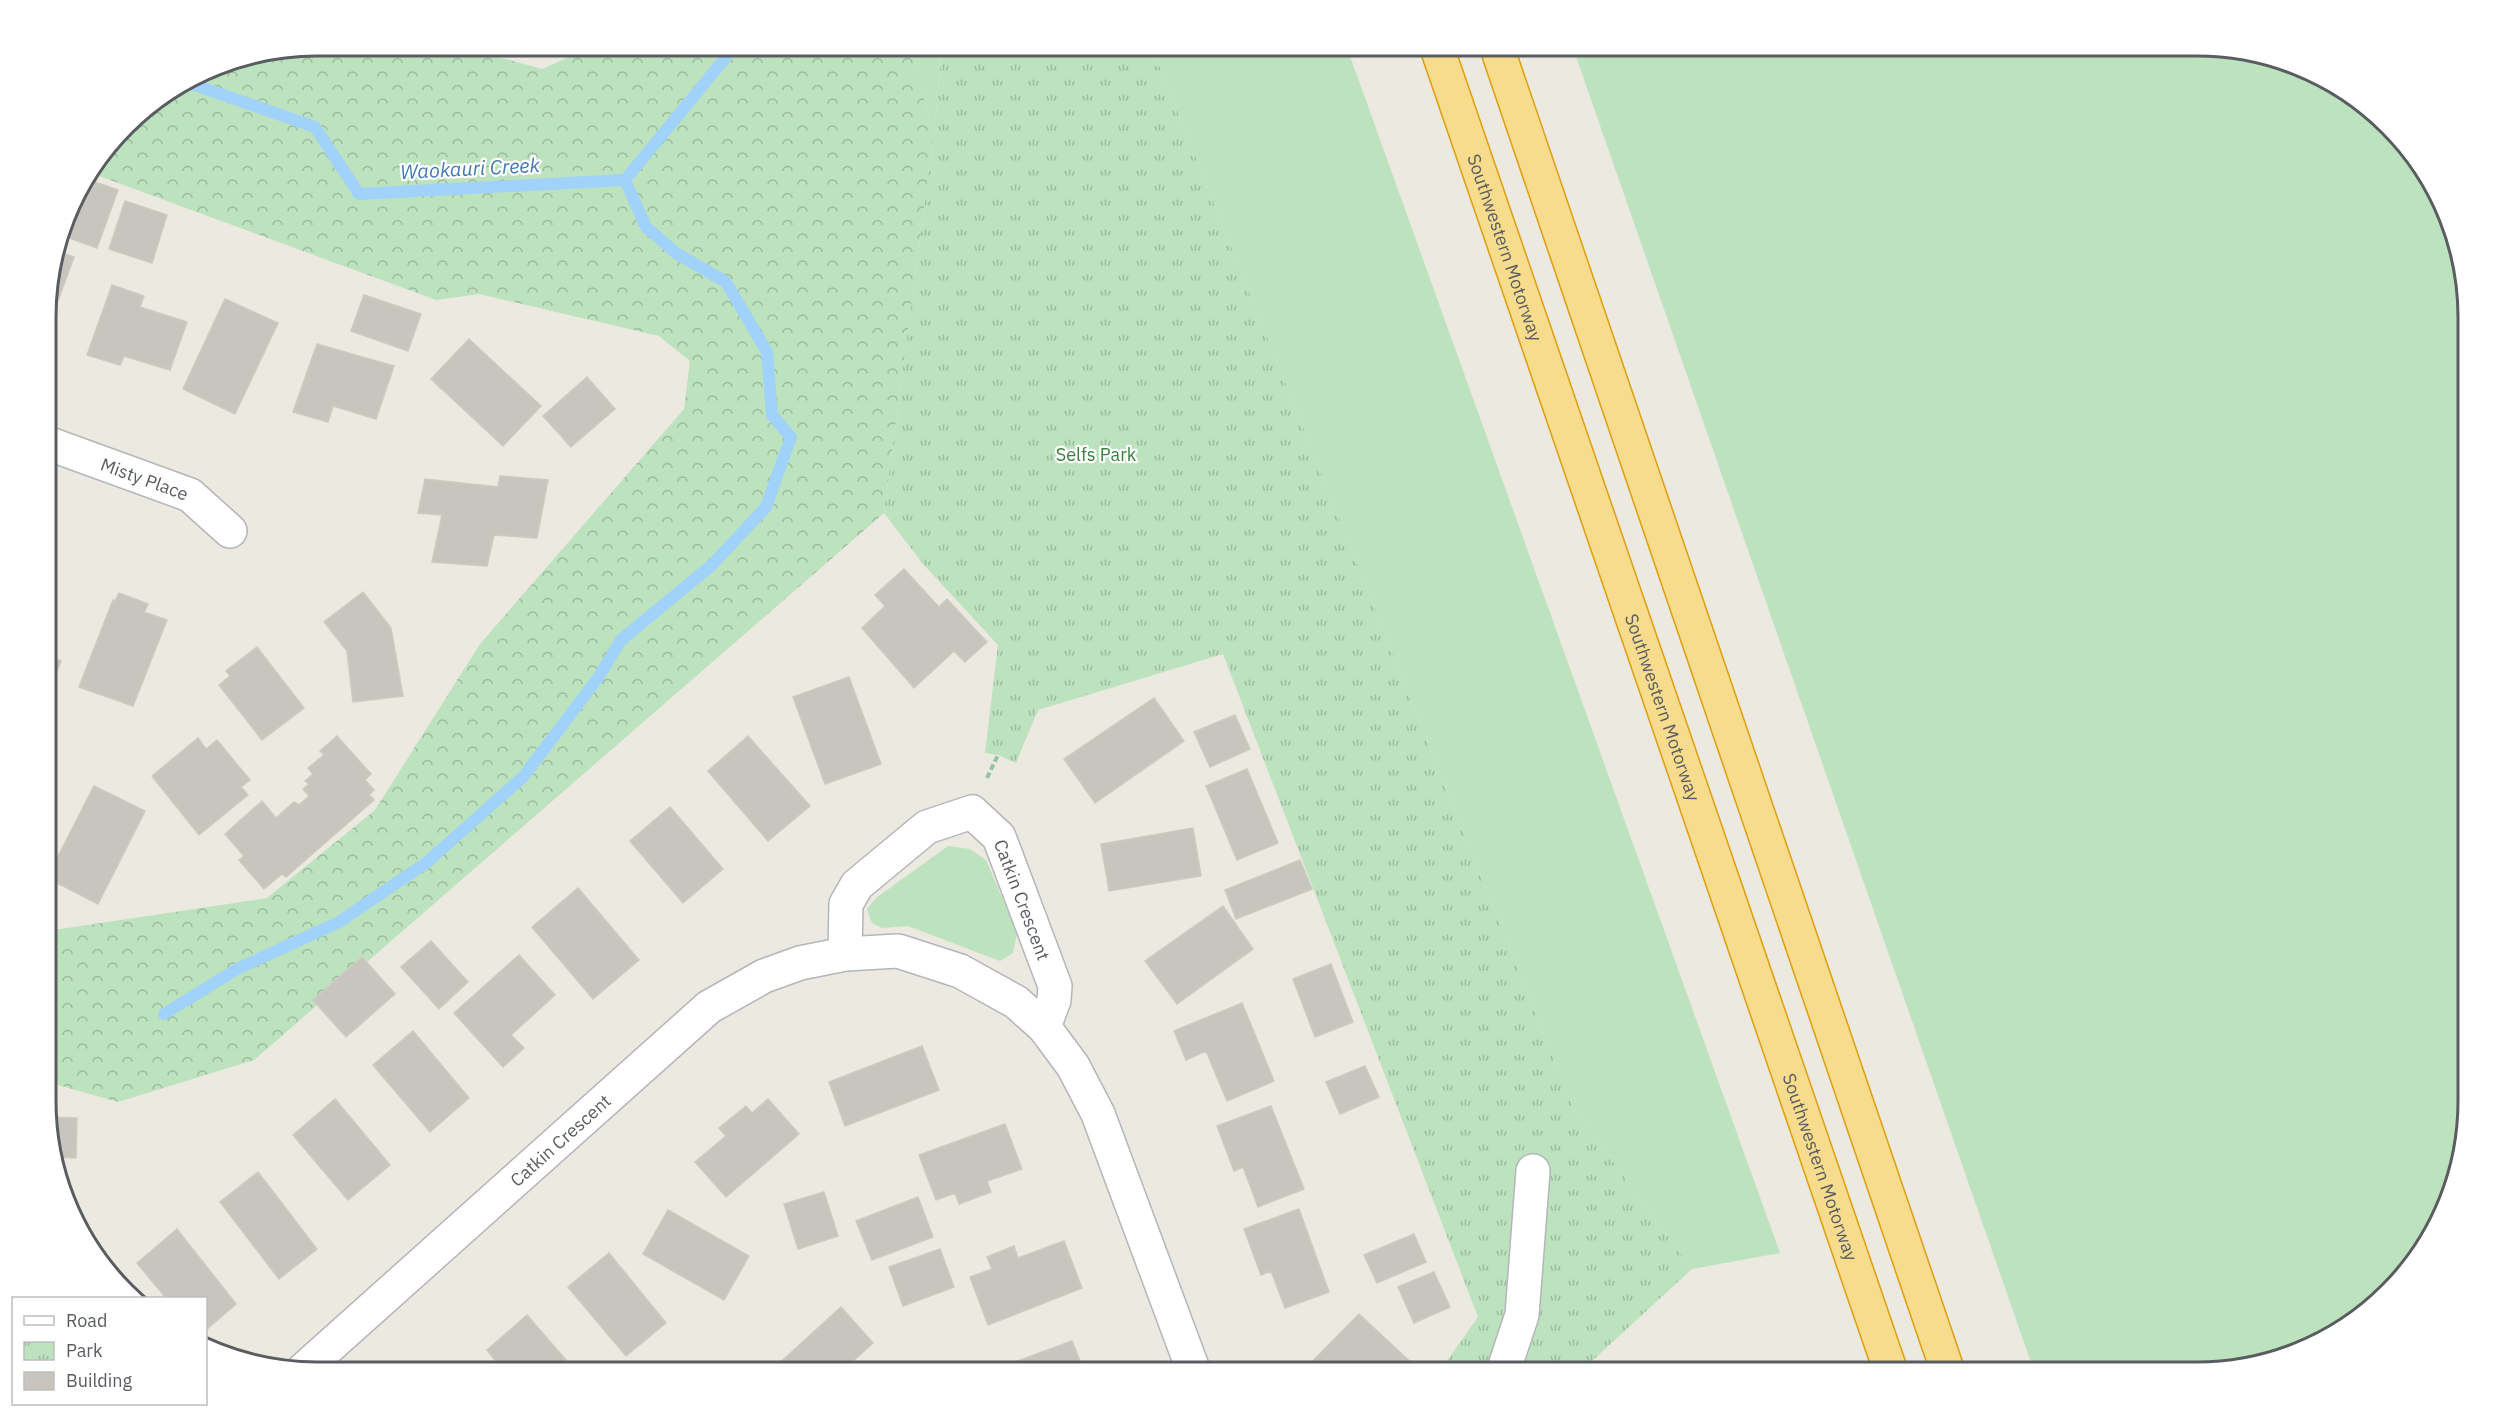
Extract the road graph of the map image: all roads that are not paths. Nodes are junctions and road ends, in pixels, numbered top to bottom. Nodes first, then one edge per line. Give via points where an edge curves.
1 (1440, 56) edge
2 (1500, 56) edge
3 (56, 446) edge
4 (230, 531) dead end
5 (844, 954) junction
6 (1044, 1027) junction
7 (1533, 1171) dead end
8 (312, 1362) edge
9 (1190, 1362) edge
10 (1506, 1362) edge
11 (1888, 1362) edge
12 (1945, 1362) edge

1 - 11 highway, Southwestern Motorway
2 - 12 highway
3 - 4 street, Misty Place via 190,495
5 - 6 street, Catkin Crescent via 898,951 960,971 1016,1002
5 - 6 street, Catkin Crescent via 846,904 857,885 927,827 972,812 999,837 1055,986
5 - 8 street, Catkin Crescent via 764,976 709,1007
6 - 9 street, Catkin Crescent via 1073,1066 1098,1114
7 - 10 street via 1522,1315

